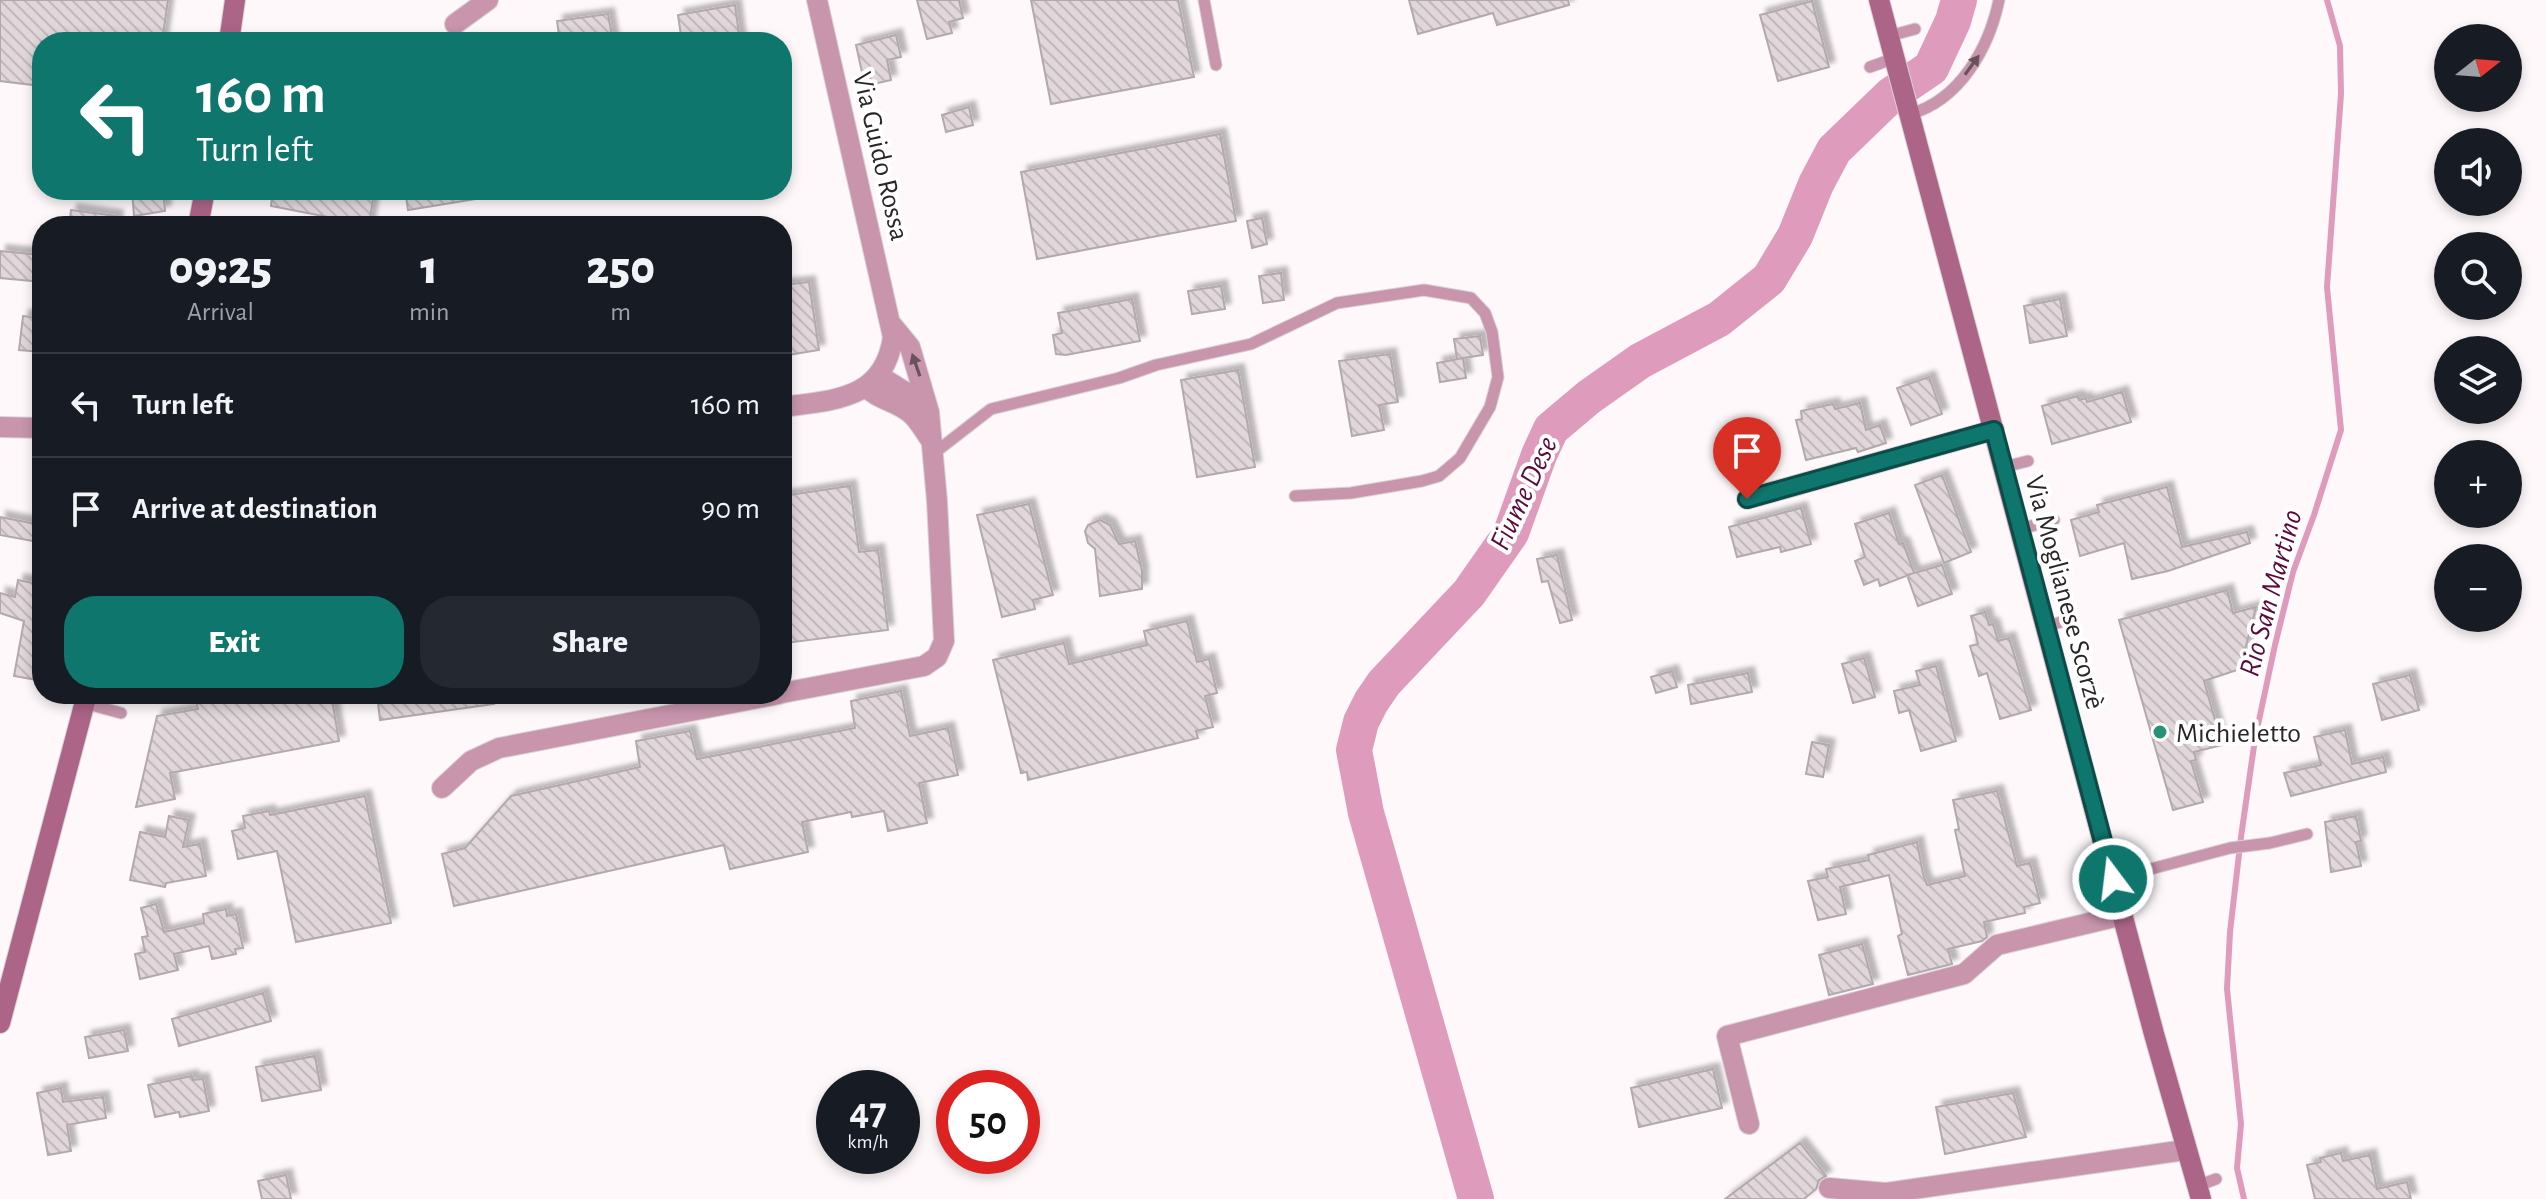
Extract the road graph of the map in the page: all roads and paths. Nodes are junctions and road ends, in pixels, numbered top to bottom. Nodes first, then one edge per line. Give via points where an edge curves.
1 (235, 0) edge
2 (488, 0) edge
3 (817, 0) edge
4 (1204, 0) edge
5 (1879, 0) edge
6 (1999, 0) edge
7 (455, 24) dead end
8 (1915, 29) dead end
9 (230, 32) edge
10 (1889, 36) junction
11 (1895, 58) junction
12 (1216, 65) dead end
13 (1870, 67) dead end
14 (1908, 107) junction
15 (892, 325) junction
16 (872, 381) junction
17 (792, 406) edge
18 (929, 412) junction
19 (10, 428) edge
20 (32, 428) edge
21 (1994, 430) junction
22 (32, 437) edge
23 (931, 446) junction
24 (2028, 461) dead end
25 (2004, 467) junction
26 (1295, 496) dead end
27 (1747, 499) dead end
28 (2054, 520) dead end
29 (2020, 529) junction
30 (2073, 619) dead end
31 (2046, 626) junction
32 (792, 692) edge
33 (84, 704) edge
34 (98, 704) edge
35 (728, 704) edge
36 (121, 713) dead end
37 (442, 788) dead end
38 (2307, 834) dead end
39 (2113, 879) junction
40 (2123, 915) junction
41 (0, 1023) edge
42 (1749, 1124) dead end
43 (2185, 1150) junction
44 (1829, 1188) dead end
45 (2205, 1188) edge

1 - 9 main road
2 - 7 street
3 - 15 street, Via Guido Rossa
4 - 12 lane
5 - 10 main road, Via Moglianese Scorzè
14 -> 6 lane via 1931,108 1966,74 1979,56
8 - 10 lane
10 - 11 main road, Via Moglianese Scorzè
11 - 13 lane
11 - 14 main road, Via Moglianese Scorzè
14 - 21 main road, Via Moglianese Scorzè
15 - 16 street, Via Guido Rossa via 891,349
18 -> 15 street, Via Guido Rossa via 910,347
16 - 17 street via 857,393
16 - 18 street via 915,398
16 - 23 street via 874,396 912,413
18 - 23 street, Via Guido Rossa
19 - 20 street
19 - 22 street
21 - 25 main road, Via Moglianese Scorzè
21 - 27 street
23 - 26 lane via 991,409 1251,344 1337,303 1424,290 1471,298 1485,313 1492,332 1498,377 1490,407 1460,458 1439,476 1411,484
23 - 32 street, Via Guido Rossa via 944,621 937,657 924,666
24 - 25 lane
25 - 29 main road, Via Moglianese Scorzè
28 - 29 lane
29 - 31 main road, Via Moglianese Scorzè
30 - 31 lane
31 - 39 main road, Via Moglianese Scorzè
33 - 41 main road
34 - 36 lane
35 - 37 street, Via Guido Rossa via 499,748 471,761
38 - 39 lane
39 - 40 main road, Via Moglianese Scorzè
40 - 42 street via 1997,945 1964,974 1727,1036
40 - 43 main road, Via Moglianese Scorzè
43 - 44 street via 1886,1193
43 - 45 main road, Via Moglianese Scorzè

